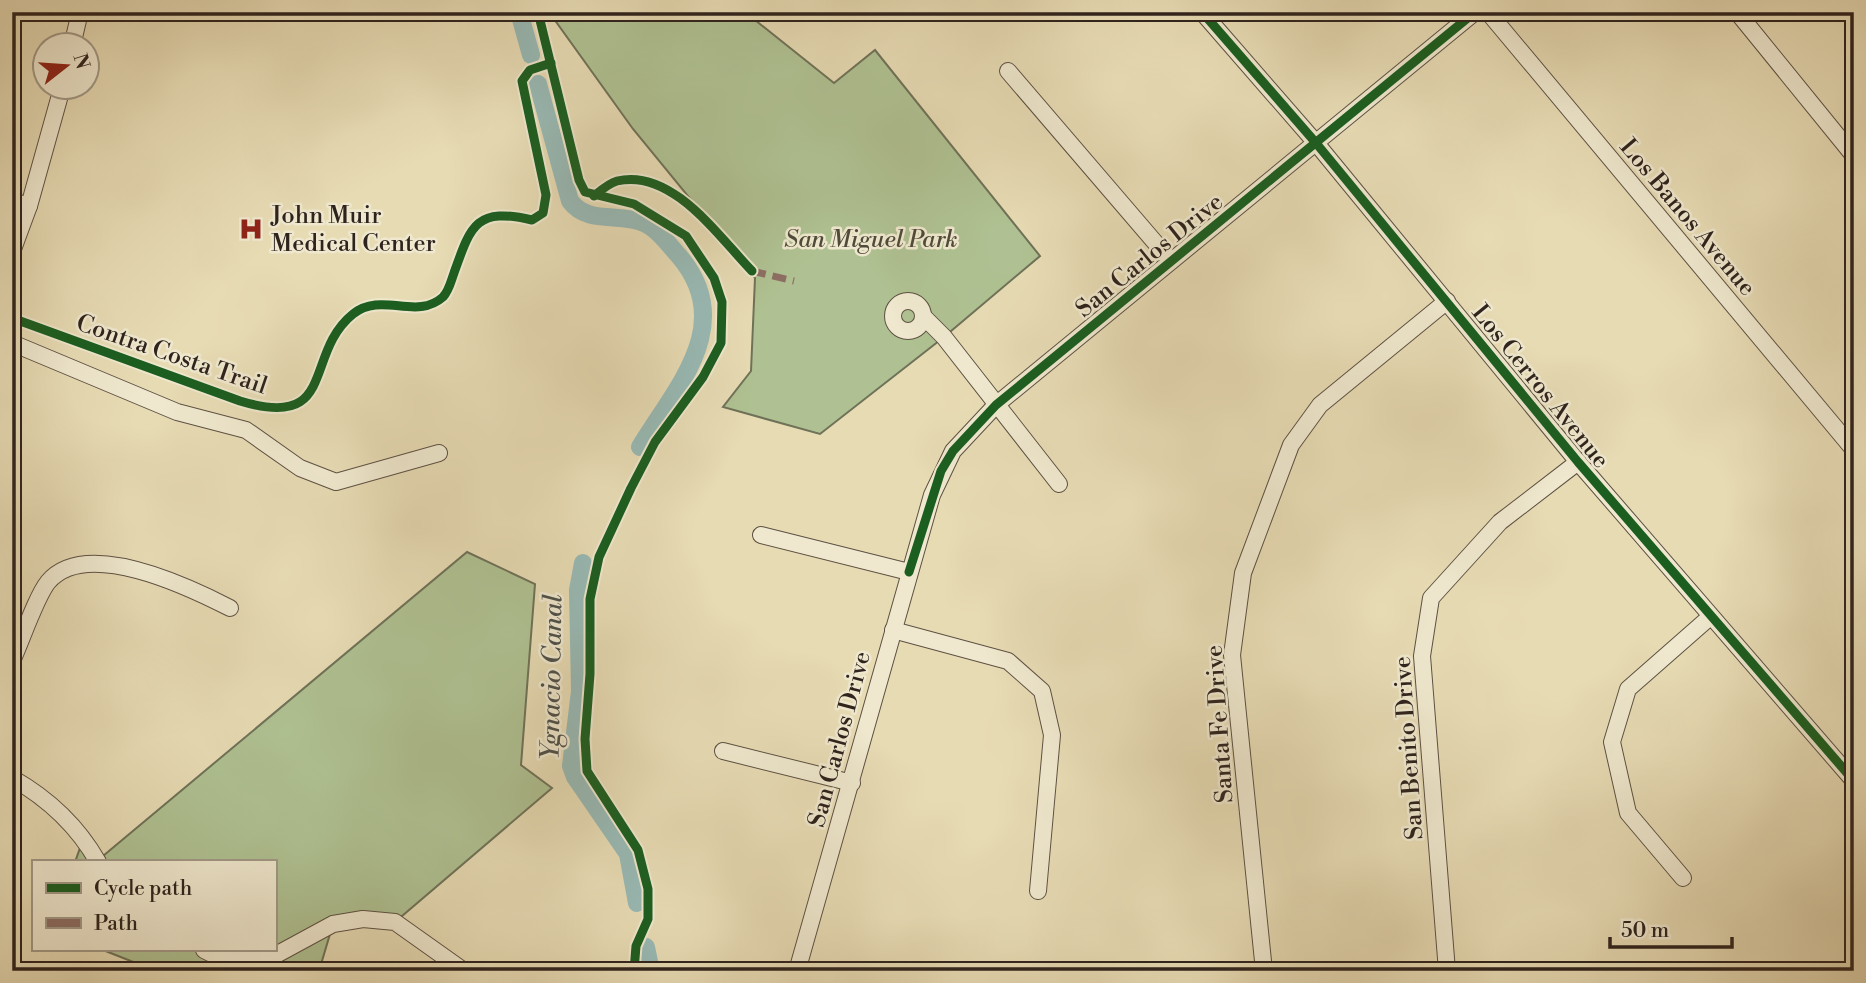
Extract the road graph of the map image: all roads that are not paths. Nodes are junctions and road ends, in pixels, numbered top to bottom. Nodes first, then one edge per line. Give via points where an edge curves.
1 (80, 12) edge
2 (1202, 12) edge
3 (1475, 12) edge
4 (1488, 12) edge
5 (1737, 12) edge
6 (75, 32) edge
7 (1008, 71) dead end
8 (58, 102) edge
9 (1316, 143) junction
10 (1854, 156) edge
11 (12, 201) edge
12 (29, 206) junction
13 (12, 251) edge
14 (1171, 261) junction
15 (1447, 301) junction
16 (923, 316) dead end
17 (12, 342) edge
18 (996, 405) junction
19 (1854, 450) edge
20 (439, 453) dead end
21 (1578, 462) junction
22 (1059, 484) dead end
23 (761, 535) dead end
24 (909, 572) junction
25 (230, 608) dead end
26 (1710, 617) junction
27 (893, 630) junction
28 (12, 662) edge
29 (723, 751) dead end
30 (12, 778) edge
31 (1854, 781) edge
32 (852, 783) junction
33 (97, 860) edge
34 (1682, 878) dead end
35 (1038, 891) dead end
36 (206, 951) edge
37 (464, 971) edge
38 (797, 971) edge
39 (1264, 971) edge
40 (1447, 971) edge

1 - 6 street
2 - 9 street, Los Cerros Avenue
3 - 9 street, San Carlos Drive
4 - 19 street, Los Banos Avenue
5 - 10 street
7 - 14 street
8 - 12 street
9 - 14 street, San Carlos Drive
9 - 15 street, Los Cerros Avenue
11 - 12 street
12 - 13 street
14 - 18 street, San Carlos Drive
15 - 21 street, Los Cerros Avenue
15 - 39 street, Santa Fe Drive via 1320,405 1292,445 1243,573 1232,655
16 - 18 street
17 - 20 street via 177,412 246,430 300,468 336,482
18 - 22 street
18 - 24 street, San Carlos Drive via 953,451 941,471
21 - 26 street, Los Cerros Avenue
21 - 40 street, San Benito Drive via 1500,522 1431,598 1422,656
23 - 24 street
24 - 27 street, San Carlos Drive
25 - 28 street via 118,564 76,565 48,582
26 - 31 street, Los Cerros Avenue
26 - 34 street via 1628,689 1612,742 1628,813
27 - 32 street, San Carlos Drive
27 - 35 street via 1007,661 1042,691 1052,735
29 - 32 street
30 - 33 street via 43,795 84,837
32 - 38 street, San Carlos Drive
36 - 37 street via 274,956 333,924 363,919 395,922

